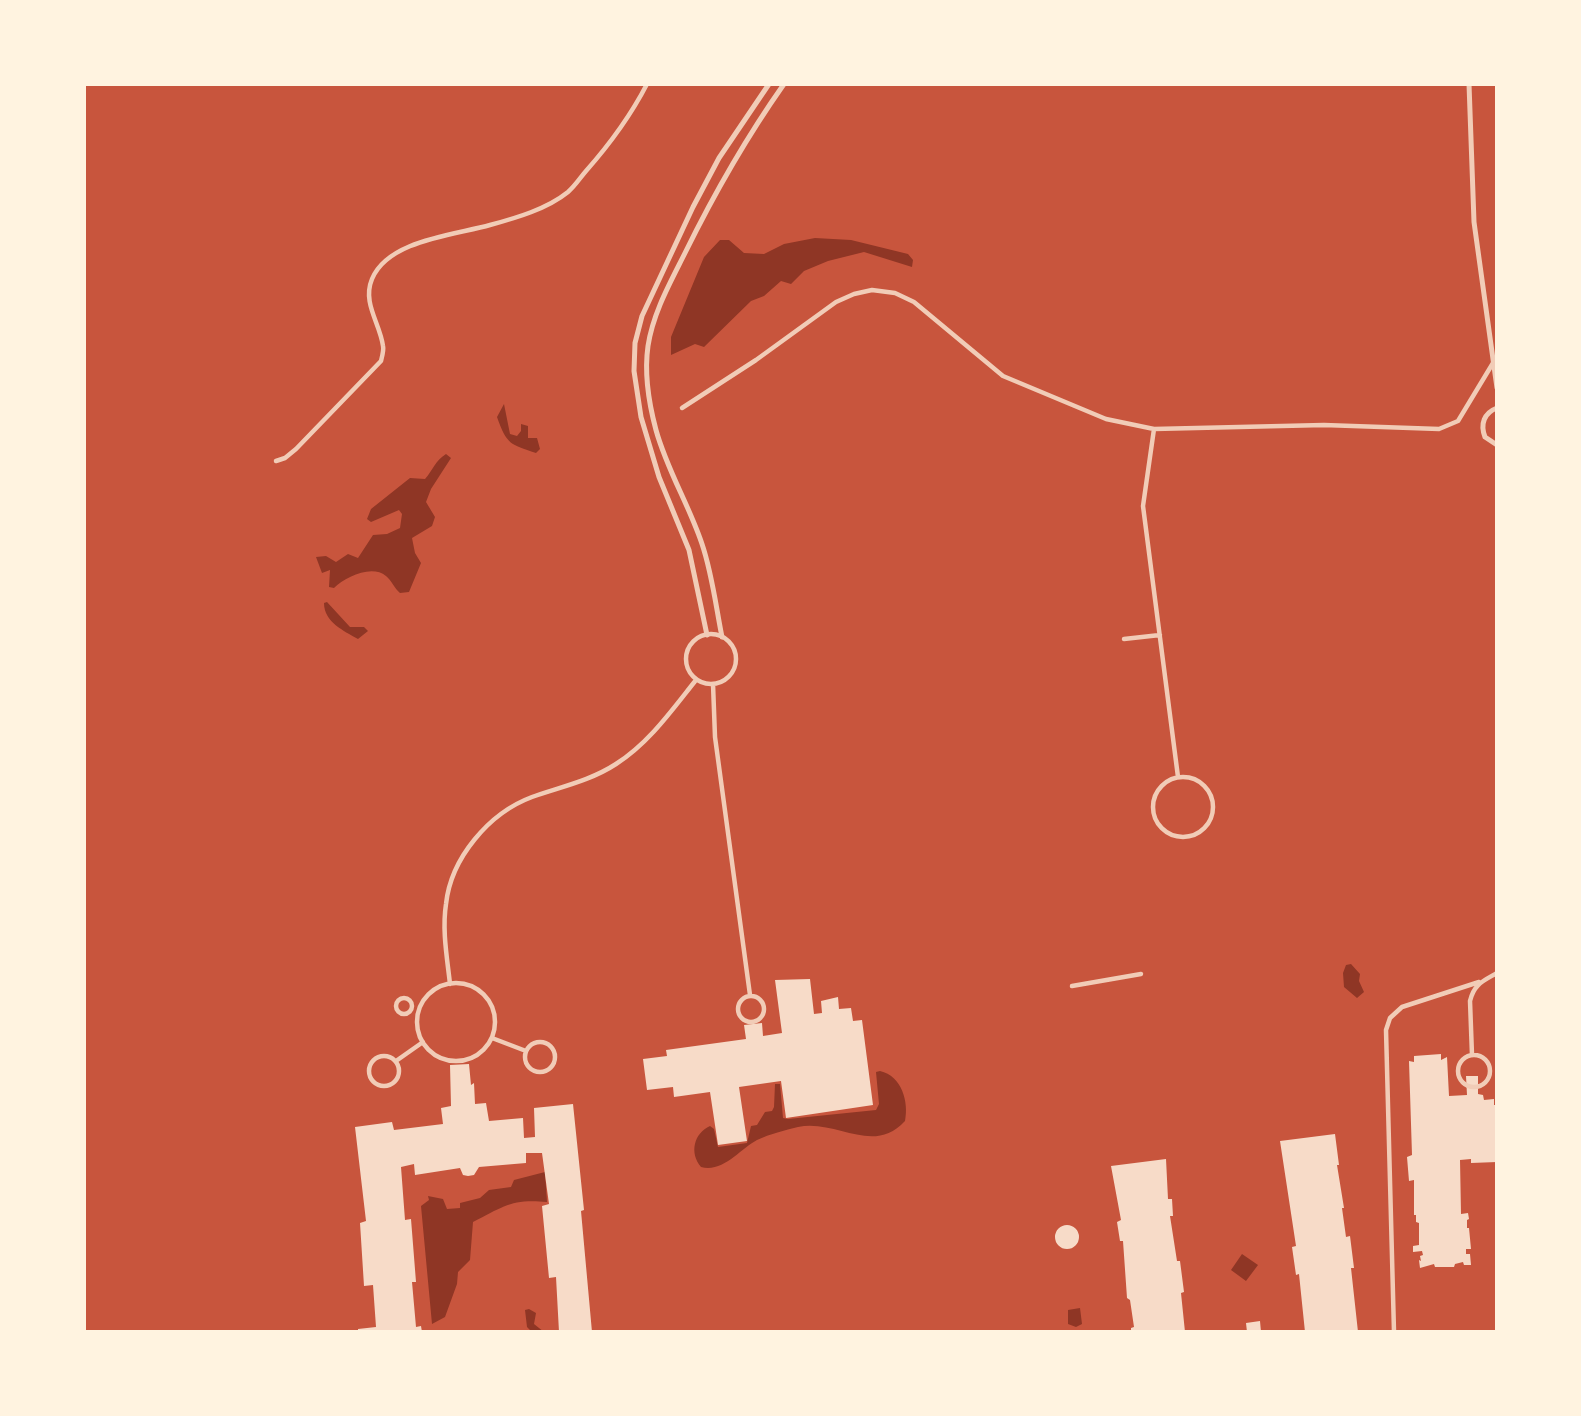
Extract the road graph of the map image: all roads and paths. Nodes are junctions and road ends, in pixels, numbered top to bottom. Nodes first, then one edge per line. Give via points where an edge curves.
1 (647, 84) edge
2 (769, 84) edge
3 (784, 84) edge
4 (1469, 84) edge
5 (1494, 362) junction
6 (1497, 387) edge
7 (682, 408) dead end
8 (1497, 408) edge
9 (1154, 429) junction
10 (1497, 445) edge
11 (276, 461) dead end
12 (707, 635) junction
13 (1160, 635) junction
14 (722, 637) junction
15 (1124, 639) dead end
16 (696, 680) junction
17 (713, 684) junction
18 (1178, 777) junction
19 (1497, 973) edge
20 (1141, 974) dead end
21 (1479, 982) junction
22 (450, 984) junction
23 (1072, 986) dead end
24 (750, 995) junction
25 (412, 1007) dead end
26 (419, 1012) junction
27 (492, 1038) junction
28 (424, 1042) junction
29 (526, 1051) junction
30 (1472, 1055) junction
31 (396, 1061) junction
32 (1395, 1332) edge

1 - 11 street via 598,158 568,192 520,216 409,245 385,263 373,277 368,295 384,347 381,361 296,449
2 - 12 street via 699,195 642,316 635,343 641,417 689,550
3 - 14 street via 718,187 660,304 647,352 656,429 703,545
4 - 5 street via 1474,222
5 - 6 street
5 - 9 street via 1458,421 1439,429 1324,425
7 - 9 street via 836,302 872,290 914,302 1003,376 1105,419
8 - 10 street via 1483,424 1485,437
9 - 13 street via 1143,506
12 - 14 street
12 - 16 street via 688,650 687,666
13 - 15 street
13 - 18 street
14 - 17 street via 733,648 735,664 727,678
16 - 17 street
16 - 22 street via 644,742 616,764 583,781 529,798 475,837 456,870 446,902
17 - 24 street via 715,737
18 - 18 street via 1159,790 1154,815 1163,831 1192,837 1209,825 1213,798 1195,779
19 - 21 street
20 - 23 street
21 - 30 street via 1470,1001
21 - 32 street via 1402,1007 1390,1018 1386,1030
22 - 26 street via 432,991
22 - 27 street via 468,985 489,1000 494,1012
24 - 24 street via 740,1001 737,1011 752,1022 761,1018 764,1009 761,1000
25 - 26 street
26 - 28 street
27 - 28 street via 484,1049 461,1060 436,1055
27 - 29 street
28 - 31 street
29 - 29 street via 531,1070 552,1067 555,1053 544,1042
30 - 30 street via 1458,1069 1464,1084 1473,1087 1483,1084 1490,1071 1486,1061
31 - 31 street via 388,1056 375,1059 370,1078 390,1086 399,1074

